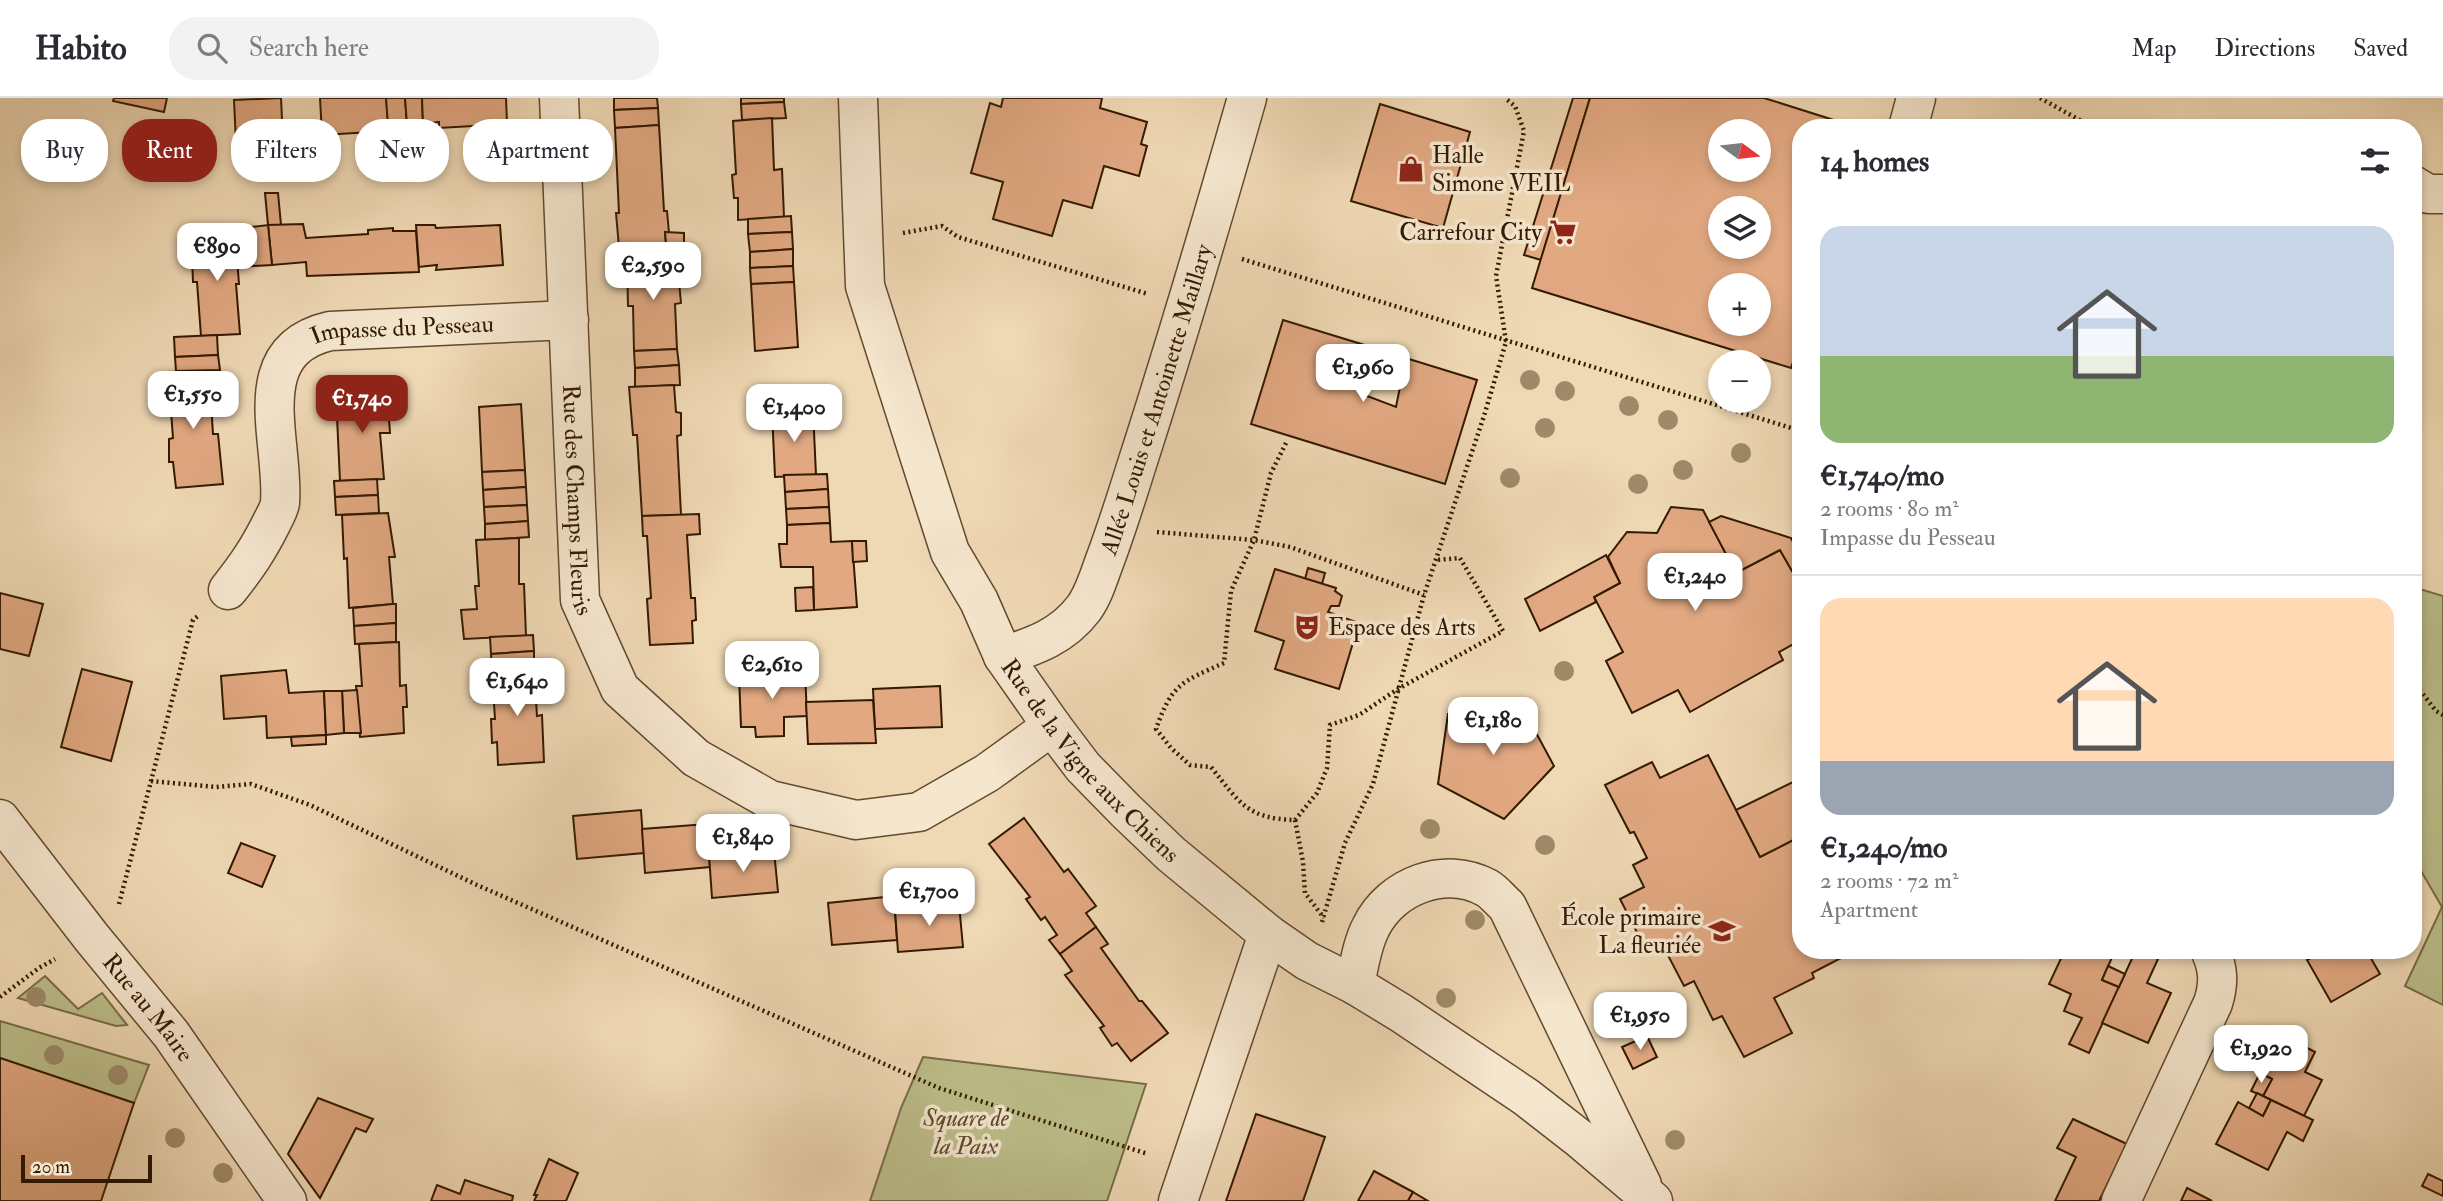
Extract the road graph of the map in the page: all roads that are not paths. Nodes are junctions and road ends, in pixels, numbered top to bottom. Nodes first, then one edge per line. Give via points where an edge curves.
1 (559, 98) edge
2 (858, 98) edge
3 (1247, 98) edge
4 (1916, 98) edge
5 (1910, 119) edge
6 (2422, 191) edge
7 (2443, 194) edge
8 (569, 320) junction
9 (228, 590) road end
10 (1003, 656) junction
11 (1052, 726) junction
12 (0, 819) edge
13 (1268, 934) junction
14 (2214, 959) edge
15 (1355, 985) junction
16 (1184, 1184) edge
17 (1650, 1199) edge
18 (287, 1201) edge
19 (2121, 1201) edge

1 - 8 street, Rue des Champs Fleuris
2 - 10 street, Rue de la Vigne aux Chiens via 865,286 950,552 979,601
3 - 10 street, Allée Louis et Antoinette Maillary via 1184,320 1095,589 1086,606 1055,636
4 - 5 street
6 - 7 street
8 - 9 street, Impasse du Pesseau via 330,331 311,335 293,348 279,368 274,388 280,505 254,557
8 - 11 street, Rue des Champs Fleuris via 580,600 620,689 696,758 771,800 856,820 919,812 987,773
10 - 11 street, Rue de la Vigne aux Chiens
11 - 13 street, Rue de la Vigne aux Chiens via 1083,767 1171,854
12 - 18 street, Rue au Maire via 171,1034
13 - 15 street, Rue de la Vigne aux Chiens via 1307,961
13 - 16 street
14 - 19 street via 2218,985 2213,1003
15 - 17 street, Rue de la Vigne aux Chiens via 1526,1097
15 - 17 street via 1370,928 1395,896 1415,884 1437,880 1487,888 1507,906

